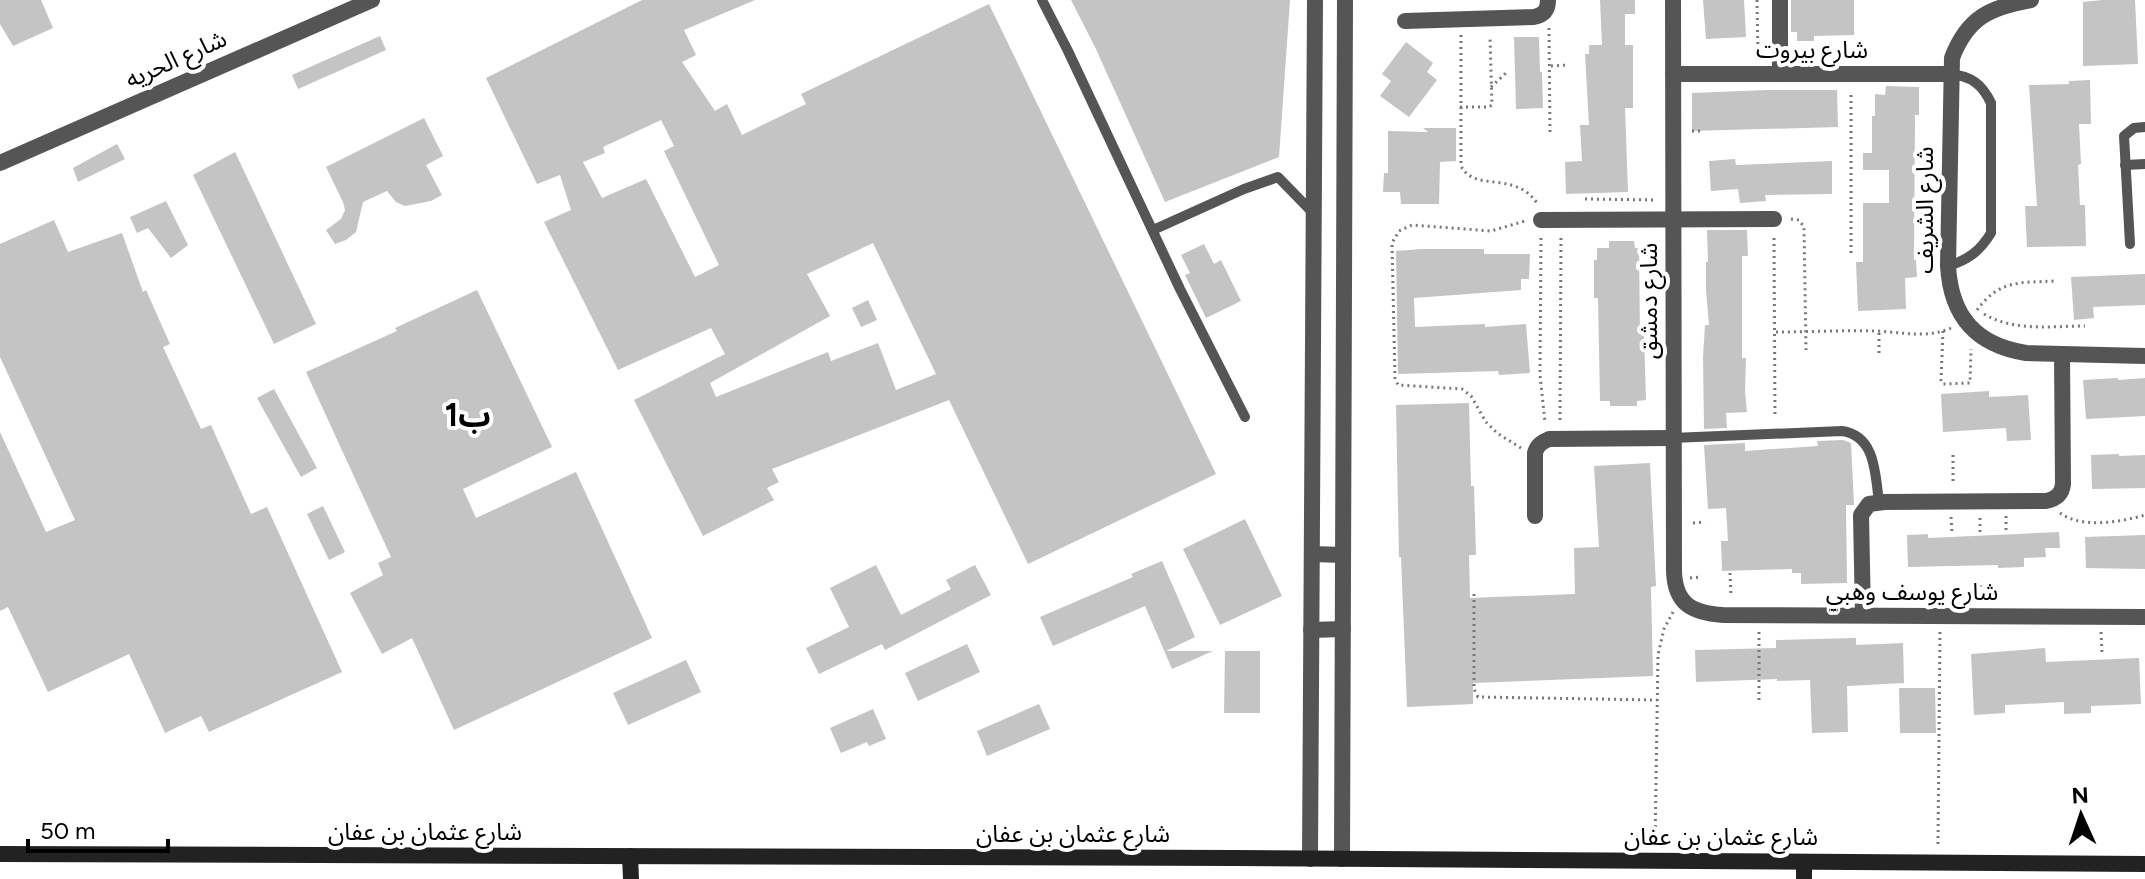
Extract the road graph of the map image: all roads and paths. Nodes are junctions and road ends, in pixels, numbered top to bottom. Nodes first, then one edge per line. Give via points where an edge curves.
1 (372, 0) edge
2 (1042, 0) edge
3 (1315, 0) edge
4 (1345, 0) edge
5 (1673, 0) edge
6 (1757, 0) edge
7 (1780, 0) edge
8 (2031, 0) edge
9 (1546, 7) edge
10 (1490, 18) junction
11 (1461, 19) junction
12 (1405, 21) dead end
13 (1567, 65) dead end
14 (1550, 66) junction
15 (1506, 73) dead end
16 (1673, 74) junction
17 (1758, 74) junction
18 (1780, 74) junction
19 (1851, 74) junction
20 (1950, 74) junction
21 (1491, 87) junction
22 (1460, 107) junction
23 (2145, 127) edge
24 (1550, 136) dead end
25 (0, 163) edge
26 (2145, 164) edge
27 (2125, 165) junction
28 (1585, 199) dead end
29 (1673, 200) junction
30 (1314, 214) junction
31 (1774, 219) junction
32 (1541, 220) junction
33 (1561, 220) junction
34 (1673, 220) junction
35 (1153, 230) junction
36 (2130, 244) dead end
37 (1851, 253) dead end
38 (1948, 266) junction
39 (2055, 281) dead end
40 (1971, 319) junction
41 (2085, 326) dead end
42 (1879, 331) junction
43 (1943, 331) junction
44 (1775, 332) junction
45 (1806, 332) junction
46 (1806, 350) dead end
47 (2062, 355) junction
48 (2145, 356) edge
49 (1879, 357) dead end
50 (1245, 417) dead end
51 (1775, 434) junction
52 (1672, 438) junction
53 (1555, 439) junction
54 (1535, 453) junction
55 (1953, 455) dead end
56 (2051, 500) junction
57 (1954, 501) junction
58 (1879, 502) junction
59 (2145, 515) edge
60 (1535, 516) dead end
61 (1312, 554) junction
62 (1343, 555) junction
63 (1730, 573) dead end
64 (1474, 594) dead end
65 (1682, 600) junction
66 (1731, 615) junction
67 (1759, 615) junction
68 (1863, 615) junction
69 (1940, 616) junction
70 (2145, 617) edge
71 (1343, 629) junction
72 (1311, 630) junction
73 (1657, 700) junction
74 (1759, 700) dead end
75 (0, 854) edge
76 (630, 856) junction
77 (1310, 859) junction
78 (1342, 859) junction
79 (1655, 861) junction
80 (1937, 863) junction
81 (2145, 864) edge
82 (1804, 870) edge
83 (631, 879) edge

1 - 25 street, شارع الحريه
2 - 35 lane
3 - 30 street
4 - 62 street
5 - 16 street, شارع دمشق
6 - 17 path
7 - 18 street
8 - 20 street, شارع الشريف via 1994,9 1973,23 1958,43
9 - 10 street via 1534,17
9 - 14 path
10 - 11 street
10 - 21 path
11 - 12 street
11 - 22 path
13 - 14 path
14 - 24 path
15 - 21 path
16 - 17 street, شارع بيروت
16 - 29 street, شارع دمشق
17 - 18 street, شارع بيروت
18 - 19 street, شارع بيروت
19 - 20 street, شارع بيروت
19 - 37 path
20 - 38 street, شارع الشريف
20 - 38 lane via 1976,81 1991,103 1991,233 1973,254
21 - 22 path via 1490,106
22 - 32 path via 1464,172 1520,186 1535,200
23 - 27 lane via 2124,136
26 - 27 lane
27 - 36 lane
28 - 29 path
29 - 34 street, شارع دمشق
30 - 35 lane via 1278,177
30 - 61 street
31 - 34 street
31 - 44 path
31 - 45 path via 1799,220 1804,227
32 - 33 street
32 - 53 path via 1541,388
32 - 54 path via 1491,231 1412,225 1399,231 1392,243 1398,385 1462,389 1497,433
33 - 34 street
33 - 53 path
34 - 52 street, شارع دمشق
35 - 50 lane
38 - 40 street, شارع الشريف via 1954,303
39 - 40 path via 2009,283 1996,289
40 - 41 path via 2022,327
40 - 43 path
40 - 43 path via 1967,385 1941,382
40 - 47 street via 1991,343 2008,350
42 - 43 path
42 - 45 path
42 - 49 path
44 - 45 path
44 - 51 path
45 - 46 path
47 - 48 street
47 - 56 street via 2063,484
51 - 52 lane
51 - 58 lane via 1854,433 1868,449
52 - 53 street
52 - 65 street, شارع دمشق via 1674,578
53 - 54 street via 1539,445
54 - 60 street
55 - 57 path
56 - 57 street
56 - 59 path via 2071,520 2120,522
57 - 58 street
58 - 68 street via 1861,515
61 - 62 street
61 - 72 street
62 - 71 street
63 - 66 path
64 - 73 path via 1478,697
65 - 66 street, شارع يوسف وهبي via 1699,612
65 - 73 path via 1669,616 1660,642
66 - 67 street, شارع يوسف وهبي
67 - 68 street, شارع يوسف وهبي
67 - 74 path
68 - 69 street, شارع يوسف وهبي
69 - 70 street, شارع يوسف وهبي
69 - 80 path
71 - 72 street
71 - 78 street
72 - 77 street
73 - 79 path
75 - 76 main road, شارع عثمان بن عفان
76 - 77 main road, شارع عثمان بن عفان
76 - 83 main road
77 - 78 main road, شارع عثمان بن عفان
78 - 79 main road, شارع عثمان بن عفان
79 - 82 main road, شارع عثمان بن عفان
80 - 81 main road, شارع عثمان بن عفان
80 - 82 main road, شارع عثمان بن عفان

